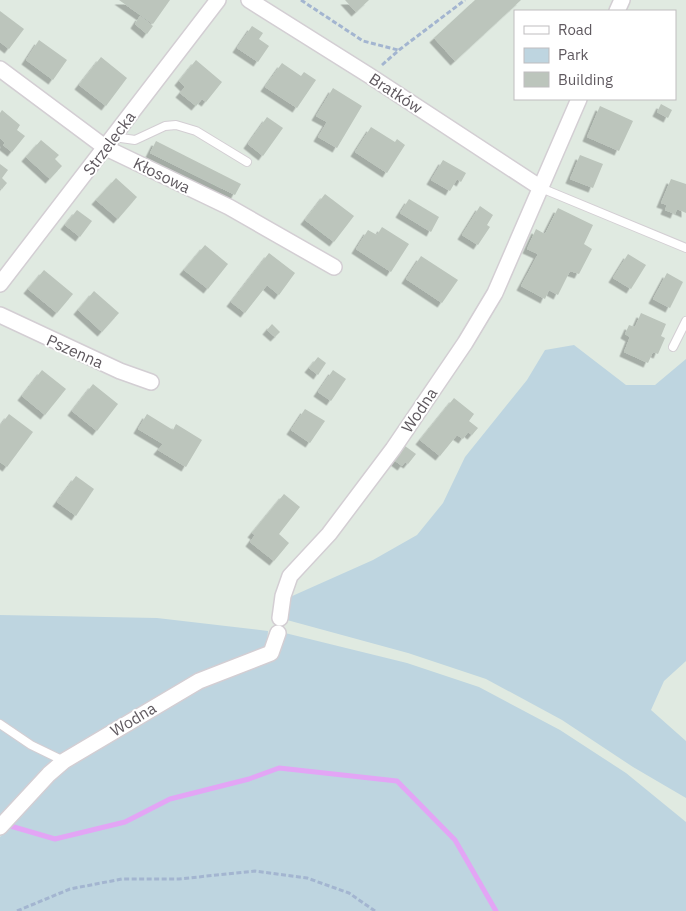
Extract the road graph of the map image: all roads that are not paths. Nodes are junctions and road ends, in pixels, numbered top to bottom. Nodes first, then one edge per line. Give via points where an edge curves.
1 (218, 0) edge
2 (249, 0) edge
3 (0, 69) edge
4 (579, 100) edge
5 (110, 142) junction
6 (247, 162) dead end
7 (541, 188) junction
8 (686, 248) edge
9 (334, 267) dead end
10 (0, 284) edge
11 (0, 315) edge
12 (686, 321) edge
13 (673, 347) dead end
14 (151, 382) dead end
15 (280, 618) dead end
16 (278, 633) dead end
17 (0, 724) edge
18 (64, 761) junction
19 (0, 827) edge

1 - 5 street, Strzelecka
2 - 7 street, Bratków
3 - 5 street, Kłosowa
4 - 7 street, Wodna
5 - 6 lane via 135,140 165,126 176,125 196,131
5 - 9 street, Kłosowa
5 - 10 street, Strzelecka
7 - 8 lane
7 - 15 street, Wodna via 495,293 465,343 393,449 329,534 290,576
11 - 14 street, Pszenna via 120,371
12 - 13 lane
16 - 18 street, Wodna via 271,653 199,681
17 - 18 lane via 30,745
18 - 19 street, Wodna

